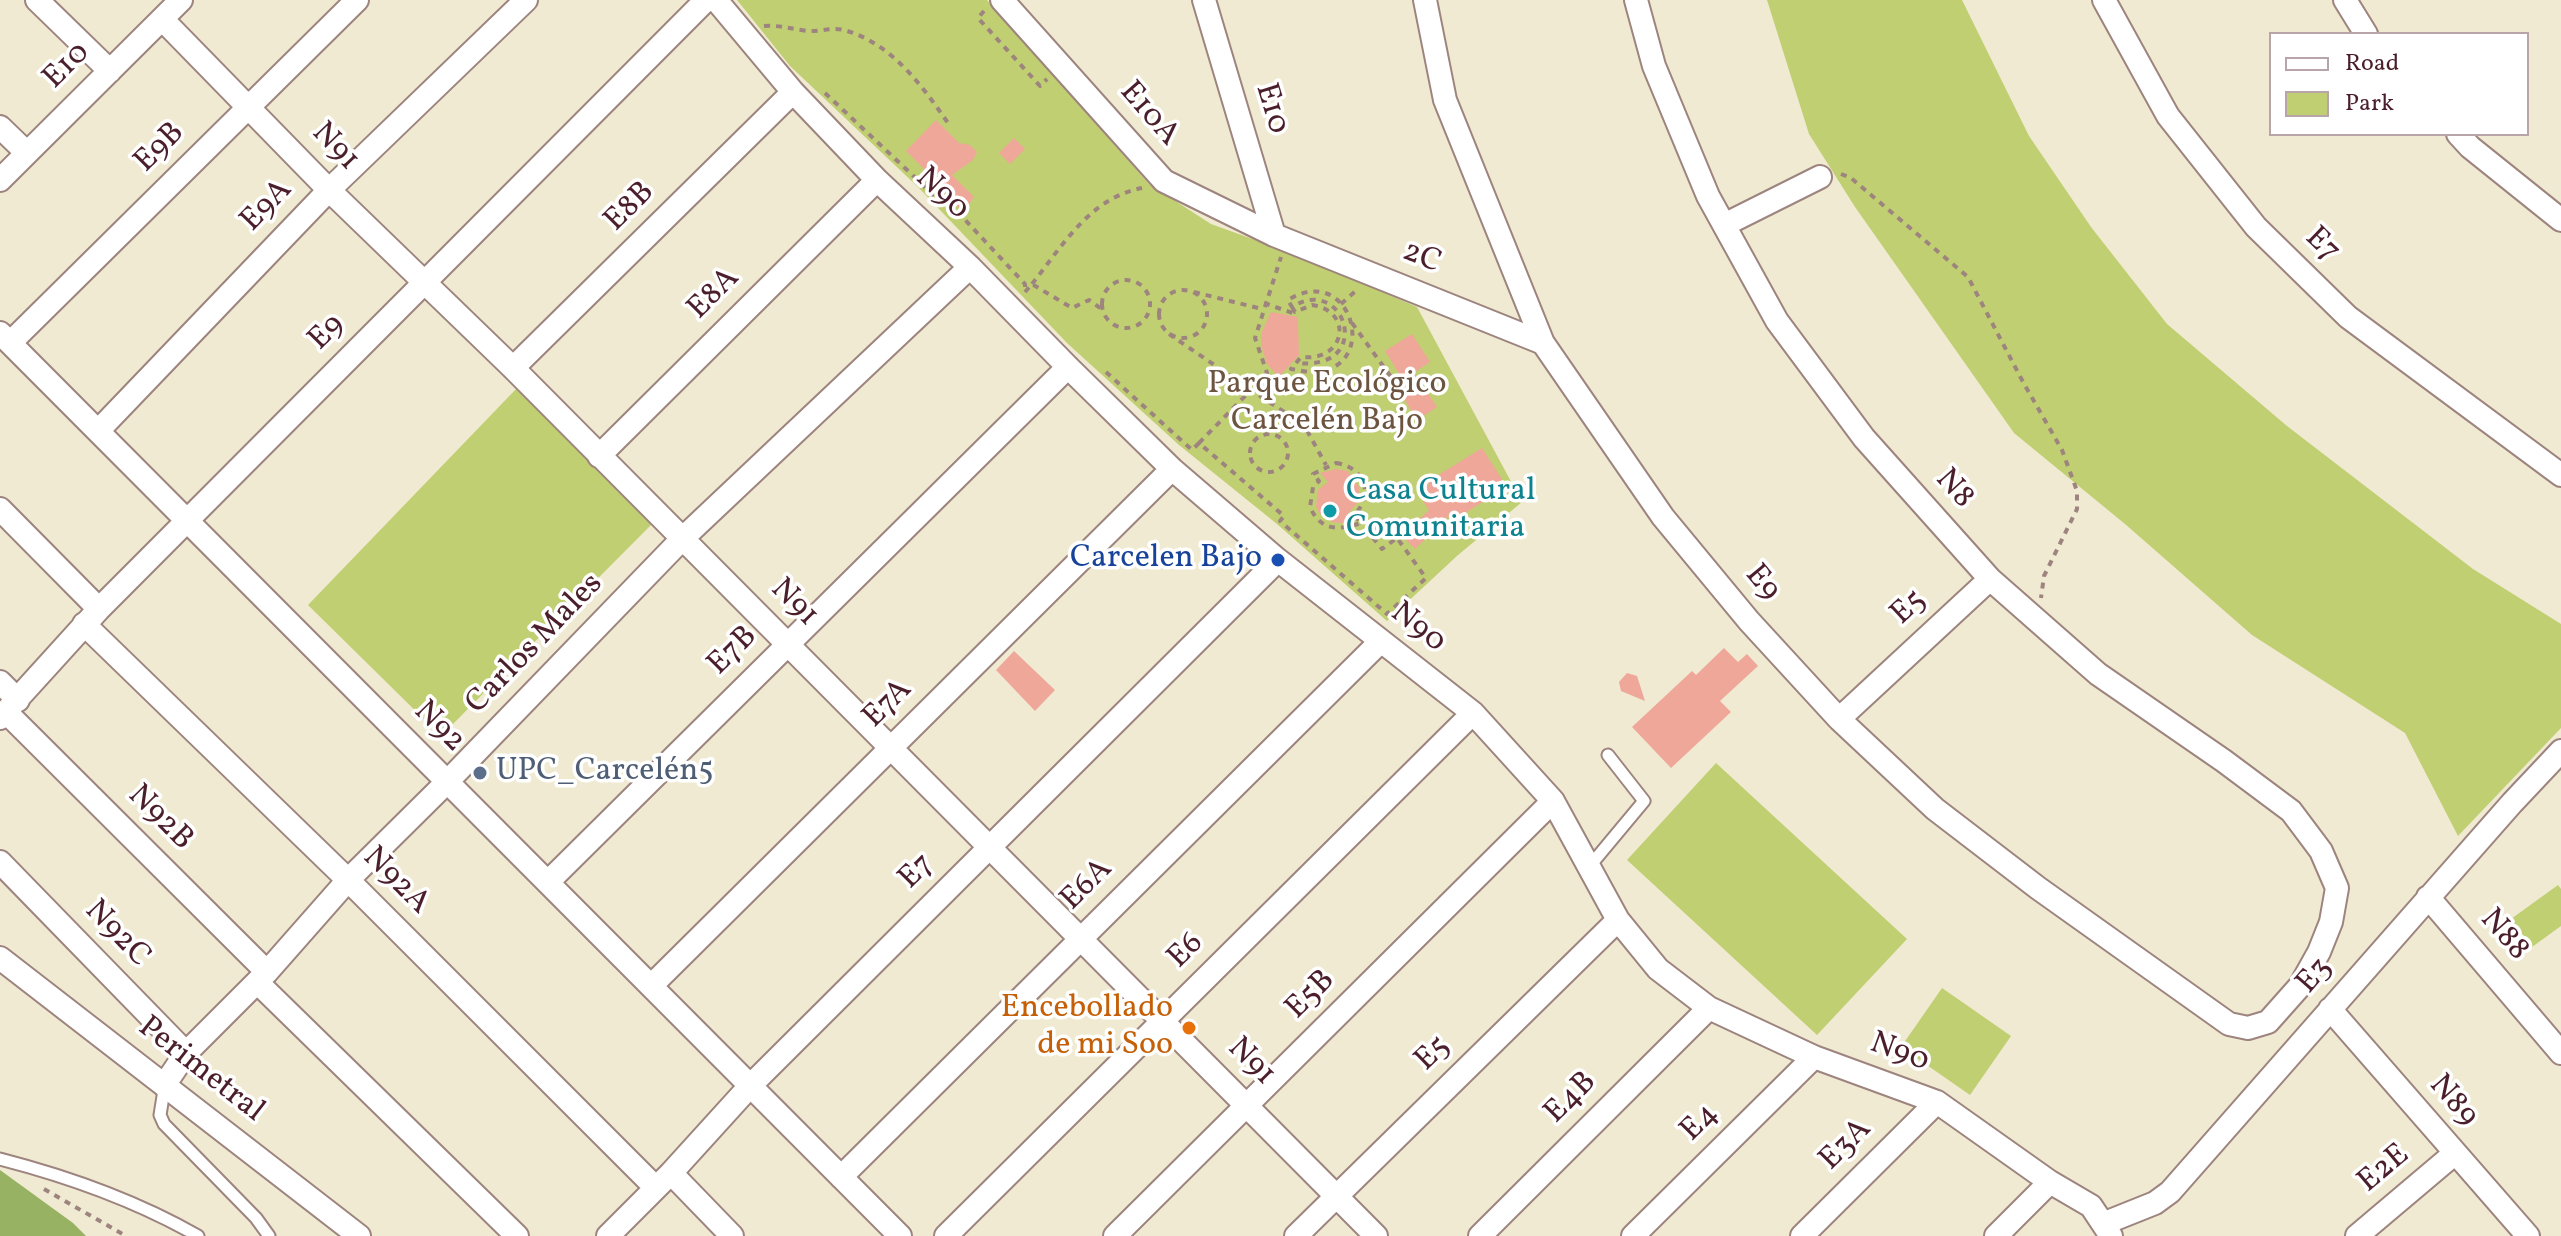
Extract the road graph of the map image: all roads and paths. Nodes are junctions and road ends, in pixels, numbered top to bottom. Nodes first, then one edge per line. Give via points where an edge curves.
1 (37, 0) edge
2 (181, 0) edge
3 (357, 0) edge
4 (526, 0) edge
5 (706, 0) edge
6 (716, 0) edge
7 (1002, 0) edge
8 (1204, 0) edge
9 (1425, 0) edge
10 (1636, 0) edge
11 (2104, 0) edge
12 (2345, 0) edge
13 (757, 17) dead end
14 (162, 19) junction
15 (764, 26) junction
16 (2365, 32) edge
17 (774, 38) dead end
18 (110, 71) junction
19 (793, 92) junction
20 (825, 93) dead end
21 (250, 106) junction
22 (948, 123) dead end
23 (0, 127) edge
24 (2460, 136) edge
25 (27, 153) junction
26 (1820, 177) joint
27 (0, 180) edge
28 (877, 180) junction
29 (1146, 188) dead end
30 (329, 190) junction
31 (2561, 220) edge
32 (1724, 225) junction
33 (1278, 245) junction
34 (970, 267) junction
35 (426, 282) junction
36 (1032, 284) junction
37 (1360, 287) dead end
38 (1189, 291) junction
39 (1025, 292) junction
40 (1034, 302) dead end
41 (1341, 304) junction
42 (1263, 306) junction
43 (1103, 310) junction
44 (1298, 315) dead end
45 (1352, 323) junction
46 (1169, 334) junction
47 (5, 338) edge
48 (1543, 343) junction
49 (1068, 367) junction
50 (513, 368) junction
51 (1103, 370) dead end
52 (1391, 377) dead end
53 (1251, 390) junction
54 (98, 431) junction
55 (1199, 443) junction
56 (599, 456) junction
57 (1326, 465) junction
58 (1282, 466) joint
59 (1172, 469) junction
60 (2561, 475) edge
61 (0, 509) edge
62 (186, 520) junction
63 (1361, 523) junction
64 (682, 539) junction
65 (1278, 560) junction
66 (1990, 579) junction
67 (92, 617) junction
68 (2039, 621) junction
69 (1381, 641) junction
70 (787, 644) junction
71 (0, 682) edge
72 (8, 710) edge
73 (1473, 713) junction
74 (1839, 719) junction
75 (891, 748) junction
76 (2561, 751) edge
77 (1608, 755) dead end
78 (447, 782) junction
79 (1553, 801) junction
80 (990, 847) junction
81 (0, 862) edge
82 (1589, 867) junction
83 (348, 880) junction
84 (548, 882) junction
85 (2428, 897) junction
86 (1618, 920) junction
87 (1081, 938) junction
88 (0, 958) edge
89 (262, 977) junction
90 (651, 986) junction
91 (1709, 1008) junction
92 (2330, 1009) junction
93 (1163, 1021) junction
94 (2268, 1022) joint
95 (186, 1053) junction
96 (2561, 1053) edge
97 (1814, 1057) junction
98 (165, 1084) junction
99 (750, 1086) junction
100 (1937, 1102) junction
101 (1247, 1105) junction
102 (2454, 1154) junction
103 (0, 1159) edge
104 (841, 1177) junction
105 (664, 1181) junction
106 (2050, 1182) junction
107 (38, 1185) dead end
108 (1335, 1196) junction
109 (2108, 1230) edge
110 (126, 1236) edge
111 (198, 1236) edge
112 (269, 1236) edge
113 (359, 1236) edge
114 (517, 1236) edge
115 (608, 1236) edge
116 (732, 1236) edge
117 (900, 1236) edge
118 (946, 1236) edge
119 (1115, 1236) edge
120 (1296, 1236) edge
121 (1376, 1236) edge
122 (1480, 1236) edge
123 (1633, 1236) edge
124 (1802, 1236) edge
125 (1996, 1236) edge
126 (2357, 1236) edge
127 (2528, 1236) edge

1 - 18 street
2 - 14 street, E10
3 - 21 street, E9B
4 - 30 street, E9A
5 - 35 street, E9
6 - 19 street, N90
7 - 33 street, E10A via 1164,181
8 - 33 street, E10
9 - 48 street, E9 via 1445,100
10 - 32 street, N8 via 1654,66
11 - 60 street, E7 via 2168,116 2256,227 2348,317
12 - 16 street
13 - 15 path
14 - 18 street, E10
14 - 21 street, N91
15 - 17 path
15 - 22 path via 841,29 876,41
18 - 25 street, E10
19 - 28 street, N90
19 - 50 street, E8B
20 - 39 path via 940,205 954,208 1025,284
21 - 30 street, N91
21 - 47 street, E9B
23 - 25 street
24 - 31 street
25 - 27 street, E10
26 - 32 street
26 - 68 path via 1832,172 1851,178 1968,277 2062,450 2077,491 2077,509 2044,576
28 - 34 street, N90
28 - 56 street, E8A
29 - 36 path via 1122,193 1085,217
30 - 35 street, N91
30 - 54 street, E9A
32 - 66 street, N8 via 1777,321 1864,438
33 - 42 path
33 - 48 street, 2C
34 - 49 street, N90
34 - 64 street, Carlos Males
35 - 50 street, N91
35 - 62 street, E9
36 - 39 path
36 - 43 path via 1072,308 1089,300
37 - 41 path
38 - 42 path
38 - 46 path via 1173,292 1161,304 1160,320
38 - 46 path via 1203,301 1204,325 1193,336
39 - 40 path
41 - 45 path
41 - 45 path via 1311,291 1288,300 1292,307 1312,299 1333,306 1346,336 1326,362 1297,363 1291,369 1314,372 1340,362 1349,351
42 - 44 path
42 - 53 path via 1255,338 1267,373
43 - 43 path via 1112,324 1136,326 1147,315 1149,298 1132,281 1116,282 1104,293
45 - 52 path
46 - 53 path
47 - 54 street, N92
48 - 74 street, E9 via 1663,517
49 - 59 street, N90
49 - 70 street, E7B
50 - 56 street, N91
51 - 55 path via 1192,450
53 - 55 path
53 - 57 path via 1304,425
54 - 62 street, N92
55 - 63 path via 1387,614 1426,578 1397,538 1382,549
56 - 64 street, N91
57 - 63 path via 1345,464 1361,476 1366,495 1354,515
57 - 63 path via 1313,474 1319,481 1310,497 1314,516 1330,528
58 - 58 path via 1288,452 1282,439 1268,434 1255,440 1250,453 1256,467 1269,472
59 - 65 street, N90
59 - 75 street, E7A
61 - 67 street, N92A
62 - 67 street, E9
62 - 78 street, N92
64 - 70 street, N91
64 - 78 street, Carlos Males
65 - 69 street, N90
65 - 80 street, E7
66 - 68 street, N8
66 - 74 street, E5
67 - 72 street, E9
67 - 83 street, N92A
68 - 94 street, N8 via 2098,674 2291,811 2321,851 2337,888 2331,922 2300,986
69 - 73 street, N90
69 - 87 street, E6A
70 - 75 street, N91
70 - 84 street, E7B
71 - 72 street, N92B
72 - 89 street, N92B
73 - 79 street, N90
73 - 93 street, E6
74 - 94 street, E9 via 1935,809 2229,1024 2248,1028
75 - 80 street, N91
75 - 90 street, E7A
76 - 85 street, E3
77 - 82 lane via 1644,801
78 - 83 street, Carlos Males
78 - 84 street, N92
79 - 82 street, N90
79 - 101 street, E5B
80 - 87 street, N91
80 - 99 street, E7
81 - 95 street, N92C
82 - 86 street, N90
83 - 89 street, Carlos Males
83 - 105 street, N92A
84 - 90 street, N92
85 - 92 street, E3
85 - 96 street, N88
86 - 91 street, N90 via 1658,969
86 - 108 street, E5
87 - 93 street, N91
87 - 104 street, E6A
88 - 98 street, Perimetral
89 - 95 street, Carlos Males
89 - 114 street, N92B
90 - 99 street, N92
91 - 97 street, N90
91 - 122 street, E4B
92 - 102 street, N89
92 - 109 street, E3 via 2170,1192
93 - 101 street, N91
93 - 118 street, E6
95 - 98 street, Carlos Males
97 - 100 street, N90
97 - 123 street, E4
98 - 112 lane via 160,1115 164,1124
98 - 113 street, Perimetral
99 - 104 street, N92
99 - 105 street, E7
100 - 106 street, N90
100 - 124 street, E3A
101 - 108 street, N91
101 - 119 street, E5B
102 - 126 street, E2E
102 - 127 street, N89
103 - 111 lane via 69,1177 157,1212
104 - 117 street, N92
105 - 115 street, E7
105 - 116 street, N92A
106 - 109 street, N90 via 2091,1206
106 - 125 street
107 - 110 path
108 - 120 street, E5
108 - 121 street, N91

